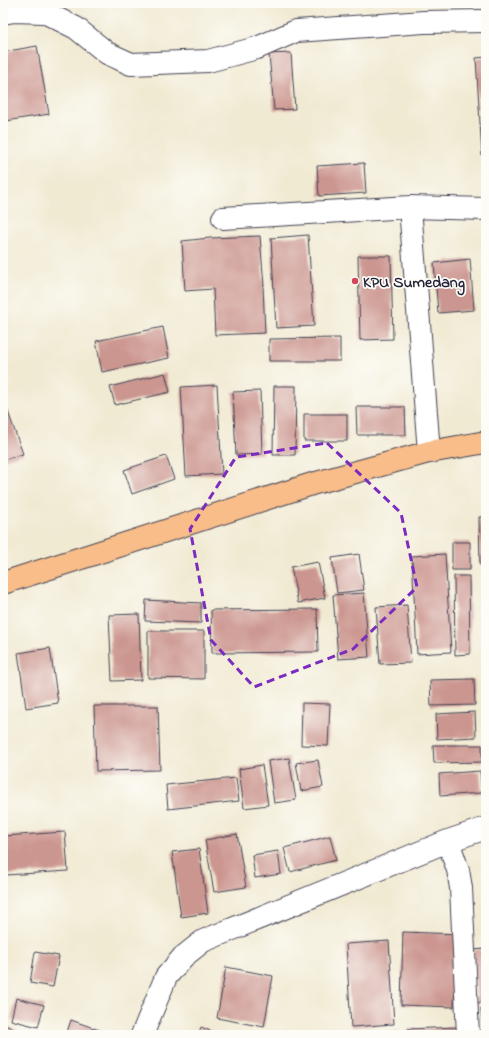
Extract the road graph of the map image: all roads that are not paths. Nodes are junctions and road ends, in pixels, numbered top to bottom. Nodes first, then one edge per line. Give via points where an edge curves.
1 (3, 13) edge
2 (486, 21) edge
3 (410, 208) junction
4 (486, 209) edge
5 (223, 218) dead end
6 (486, 442) edge
7 (429, 452) junction
8 (3, 583) edge
9 (486, 828) edge
10 (448, 841) junction
11 (142, 1035) edge
12 (468, 1035) edge

1 - 2 street via 44,12 76,28 107,53 131,64 208,61 257,48 296,31 424,22
3 - 4 street
3 - 5 street
3 - 7 street
6 - 7 highway
7 - 8 highway via 312,484
9 - 10 street
10 - 11 street via 203,940 166,977
10 - 12 street via 461,888

